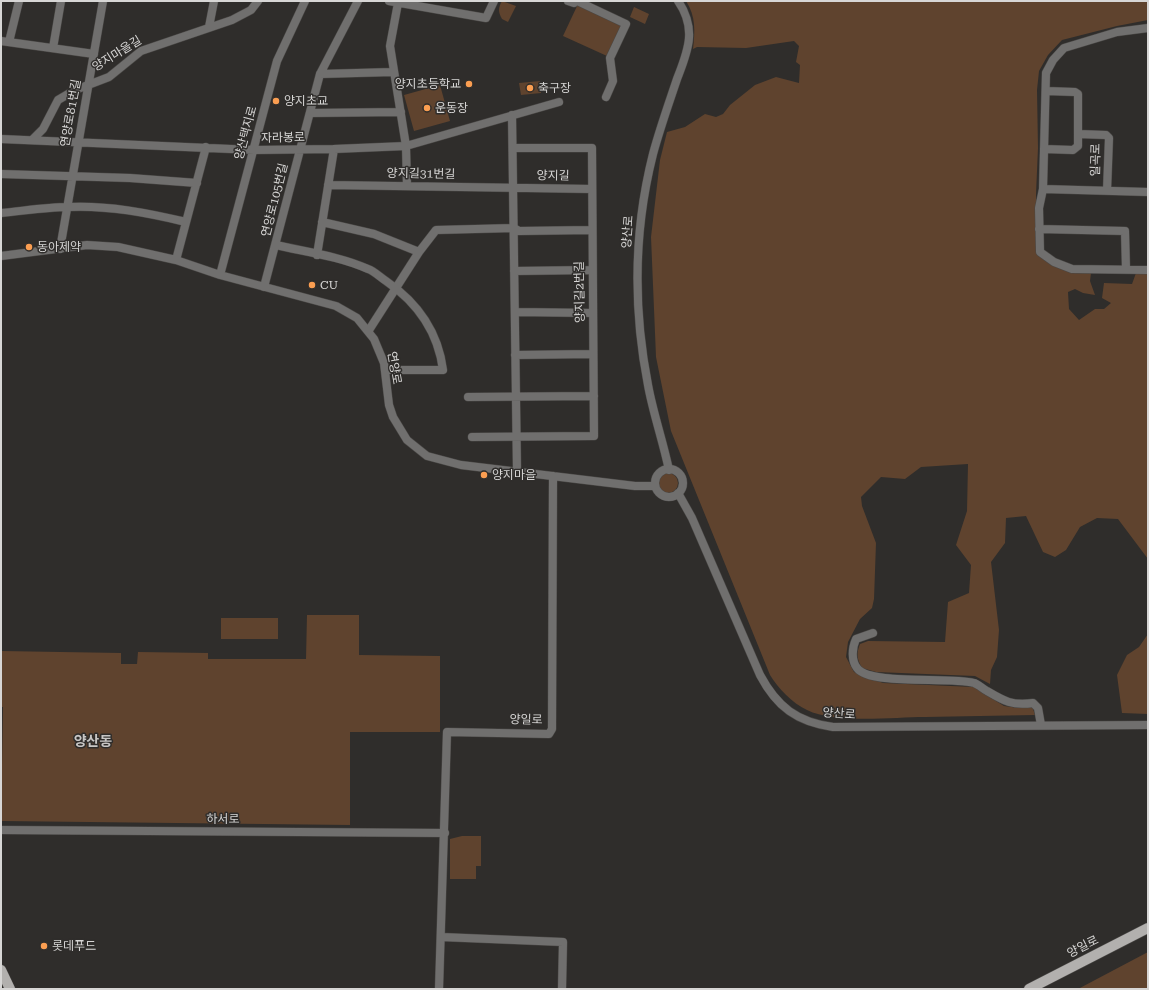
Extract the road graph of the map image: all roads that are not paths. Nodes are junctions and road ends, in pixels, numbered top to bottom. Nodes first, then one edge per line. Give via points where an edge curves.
1 (19, 1) edge
2 (61, 1) edge
3 (103, 1) edge
4 (214, 1) edge
5 (258, 1) edge
6 (305, 1) edge
7 (358, 1) edge
8 (389, 1) edge
9 (494, 1) edge
10 (568, 1) edge
11 (576, 1) edge
12 (678, 1) edge
13 (398, 3) junction
14 (209, 27) junction
15 (1148, 28) edge
16 (5, 41) edge
17 (53, 48) junction
18 (94, 54) junction
19 (393, 72) junction
20 (320, 74) junction
21 (89, 85) junction
22 (1046, 91) junction
23 (606, 97) dead end
24 (559, 102) dead end
25 (401, 112) junction
26 (310, 114) junction
27 (512, 116) junction
28 (1078, 134) junction
29 (1, 139) edge
30 (33, 139) junction
31 (78, 142) junction
32 (406, 146) junction
33 (206, 147) junction
34 (513, 148) junction
35 (334, 149) junction
36 (1044, 149) junction
37 (254, 150) junction
38 (299, 150) junction
39 (1, 174) edge
40 (73, 176) junction
41 (197, 183) junction
42 (328, 185) junction
43 (407, 186) junction
44 (513, 187) junction
45 (592, 189) junction
46 (1043, 189) junction
47 (1107, 191) junction
48 (1148, 192) edge
49 (67, 207) junction
50 (1, 213) edge
51 (186, 222) junction
52 (322, 222) junction
53 (514, 228) junction
54 (1039, 229) junction
55 (592, 230) junction
56 (276, 245) junction
57 (60, 249) junction
58 (419, 252) junction
59 (317, 255) junction
60 (1, 256) edge
61 (176, 260) junction
62 (1126, 269) junction
63 (592, 270) junction
64 (1148, 270) edge
65 (514, 271) junction
66 (220, 275) junction
67 (264, 287) junction
68 (397, 288) junction
69 (515, 312) junction
70 (593, 312) junction
71 (369, 330) junction
72 (593, 354) junction
73 (515, 355) junction
74 (385, 370) junction
75 (516, 396) junction
76 (594, 396) junction
77 (468, 397) dead end
78 (516, 436) junction
79 (472, 437) dead end
80 (517, 470) junction
81 (669, 470) junction
82 (553, 476) junction
83 (655, 486) junction
84 (678, 493) junction
85 (874, 633) dead end
86 (1041, 725) junction
87 (1148, 725) edge
88 (1, 830) edge
89 (445, 833) junction
90 (1148, 928) edge
91 (441, 936) junction
92 (1, 970) edge
93 (10, 989) edge
94 (440, 989) edge
95 (562, 989) edge
96 (1029, 989) edge

1 - 16 street
2 - 17 street
3 - 18 street, 연양로81번길
4 - 14 street
5 - 14 street, 양지마을길 via 242,16
6 - 37 street, 양산택지로 via 277,61
7 - 20 street, 연양로105번길
8 - 13 street
9 - 13 street via 486,18
10 - 11 street
11 - 23 street via 626,24 610,58 613,81
12 - 81 street, 양산로 via 689,27 688,46 663,119 648,178 640,227 638,290 642,353 653,410
13 - 19 street via 390,46
14 - 21 street, 양지마을길 via 141,51 109,77
15 - 22 street via 1117,32 1064,48 1046,73
16 - 17 street
17 - 18 street
18 - 21 street, 연양로81번길
19 - 20 street
19 - 25 street
20 - 26 street, 연양로105번길
21 - 30 street, 양지마을길 via 58,100 43,129
21 - 31 street, 연양로81번길
22 - 28 street via 1078,94
22 - 36 street
24 - 27 street, 자라봉로
25 - 26 street
25 - 32 street
26 - 38 street, 연양로105번길
27 - 32 street, 자라봉로
27 - 34 street
28 - 36 street via 1078,146 1073,150
28 - 47 street, 일곡로 via 1106,135 1109,138
29 - 30 street, 자라봉로
30 - 31 street, 자라봉로
31 - 33 street, 자라봉로
31 - 40 street, 연양로81번길
32 - 35 street, 자라봉로
32 - 43 street
33 - 37 street, 자라봉로
33 - 41 street
34 - 44 street
34 - 45 street, 양지길2번길 via 592,148
35 - 38 street, 자라봉로
35 - 42 street
36 - 46 street
37 - 38 street, 자라봉로
37 - 66 street, 양산택지로
38 - 56 street, 연양로105번길
39 - 40 street
40 - 41 street
40 - 49 street, 연양로81번길
41 - 51 street
42 - 43 street, 양지길31번길
42 - 52 street
43 - 44 street, 양지길31번길
44 - 45 street, 양지길
44 - 53 street
45 - 55 street, 양지길2번길
46 - 47 street, 일곡로
46 - 54 street via 1039,208
47 - 48 street, 일곡로
49 - 50 street
49 - 51 street via 139,212
49 - 57 street, 연양로81번길
51 - 61 street
52 - 58 street via 374,234
52 - 59 street
53 - 55 street via 519,231
53 - 58 street via 436,230
53 - 65 street
54 - 62 street via 1040,252 1054,262 1072,269
54 - 62 street via 1125,231
55 - 63 street, 양지길2번길
56 - 59 street, 연양로105번길
56 - 67 street, 연양로105번길
57 - 60 street, 연양로
57 - 61 street, 연양로 via 103,245
58 - 68 street
59 - 68 street, 연양로105번길 via 369,269
61 - 66 street, 연양로
62 - 64 street
63 - 65 street
63 - 70 street, 양지길2번길
65 - 69 street
66 - 67 street, 연양로
67 - 71 street, 연양로 via 348,311
68 - 71 street
68 - 74 street, 연양로105번길 via 406,295 427,322 440,352 443,370
69 - 70 street
69 - 73 street
70 - 72 street, 양지길2번길
71 - 74 street, 연양로 via 378,347
72 - 73 street
72 - 76 street, 양지길2번길
73 - 75 street
74 - 80 street, 연양로 via 386,389 393,417 401,433 419,451 441,461 461,465
75 - 76 street
75 - 77 street
75 - 78 street
76 - 78 street, 양지길2번길 via 594,436
78 - 79 street
78 - 80 street
80 - 82 street, 연양로
81 - 83 street via 658,474
81 - 84 street via 677,473 682,479 682,488
82 - 83 street, 연양로
82 - 89 street, 양일로 via 552,729 549,734 447,732
83 - 84 street via 660,494 666,497
84 - 86 street, 양산로 via 692,518 760,675 774,698 794,715 813,724 833,727
85 - 86 street via 856,639 853,660 857,669 873,677 974,683 1007,703 1033,703 1038,708
86 - 87 street, 양산로
88 - 89 street, 하서로
89 - 91 street, 양일로
90 - 96 main road, 양일로
91 - 94 street, 양일로
91 - 95 street via 563,942
92 - 93 main road

